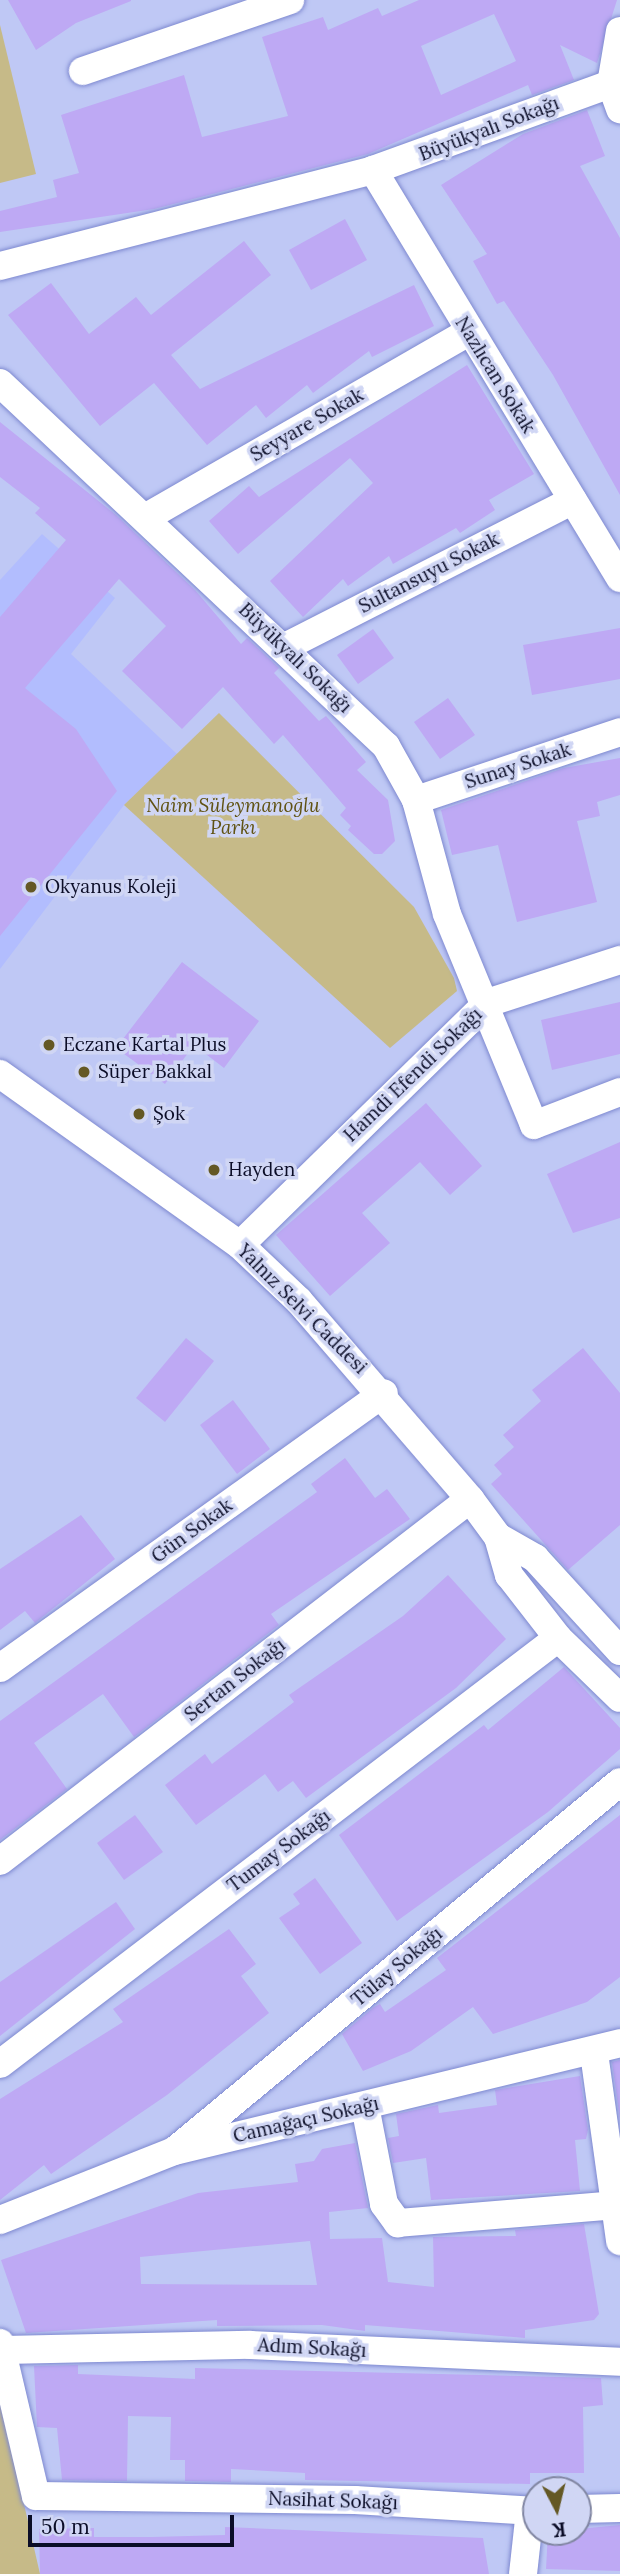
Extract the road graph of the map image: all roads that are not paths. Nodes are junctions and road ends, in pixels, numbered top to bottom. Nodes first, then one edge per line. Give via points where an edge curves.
1 (287, 0) edge
2 (620, 31) edge
3 (83, 71) dead end
4 (615, 96) edge
5 (373, 170) junction
6 (0, 266) edge
7 (468, 331) junction
8 (0, 383) edge
9 (573, 500) junction
10 (145, 518) junction
11 (620, 578) edge
12 (285, 647) junction
13 (620, 732) edge
14 (416, 800) junction
15 (620, 960) edge
16 (487, 1003) junction
17 (0, 1074) edge
18 (620, 1092) edge
19 (240, 1245) junction
20 (384, 1393) junction
21 (470, 1499) junction
22 (498, 1537) junction
23 (558, 1638) junction
24 (620, 1651) edge
25 (0, 1668) edge
26 (620, 1698) edge
27 (620, 1782) edge
28 (0, 1861) edge
29 (620, 2043) edge
30 (594, 2053) junction
31 (0, 2064) edge
32 (365, 2106) junction
33 (174, 2151) junction
34 (615, 2206) junction
35 (0, 2220) edge
36 (620, 2242) edge
37 (2, 2346) edge
38 (620, 2362) edge
39 (620, 2508) edge
40 (592, 2509) edge
41 (522, 2510) edge
42 (527, 2546) edge
43 (523, 2574) edge

1 - 3 street
2 - 4 street
4 - 5 street, Büyükyalı Sokağı
5 - 6 street, Büyükyalı Sokağı
5 - 7 street, Nazlıcan Sokak
7 - 9 street, Nazlıcan Sokak
7 - 10 street, Seyyare Sokak
8 - 10 street, Büyükyalı Sokağı
9 - 11 street, Nazlıcan Sokak
9 - 12 street, Sultansuyu Sokak
10 - 12 street, Büyükyalı Sokağı
12 - 14 street, Büyükyalı Sokağı via 386,746
13 - 14 street, Sunay Sokak
14 - 16 street, Büyükyalı Sokağı via 447,914
15 - 16 street, Hamdi Efendi Sokağı
16 - 18 street, Büyükyalı Sokağı via 534,1125
16 - 19 street, Hamdi Efendi Sokağı
17 - 19 street, Yalnız Selvi Caddesi
19 - 20 street, Yalnız Selvi Caddesi
20 - 21 street, Yalnız Selvi Caddesi
20 - 25 street, Gün Sokak
21 - 22 street, Yalnız Selvi Caddesi
21 - 28 street, Sertan Sokağı
22 - 23 street, Yalnız Selvi Caddesi via 509,1575
22 - 24 street, Yalnız Selvi Caddesi via 535,1558
23 - 26 street, Yalnız Selvi Caddesi
23 - 31 street, Tumay Sokağı
27 - 33 street, Tülay Sokağı
29 - 30 street, Camağaçı Sokağı
30 - 32 street, Camağaçı Sokağı
30 - 34 street
32 - 33 street, Camağaçı Sokağı
32 - 34 street via 384,2204 398,2223
33 - 35 street, Camağaçı Sokağı
34 - 36 street
37 - 38 street, Adım Sokağı via 250,2345
37 - 41 street, Nasihat Sokağı via 36,2496 355,2500
39 - 40 street
42 - 43 street

